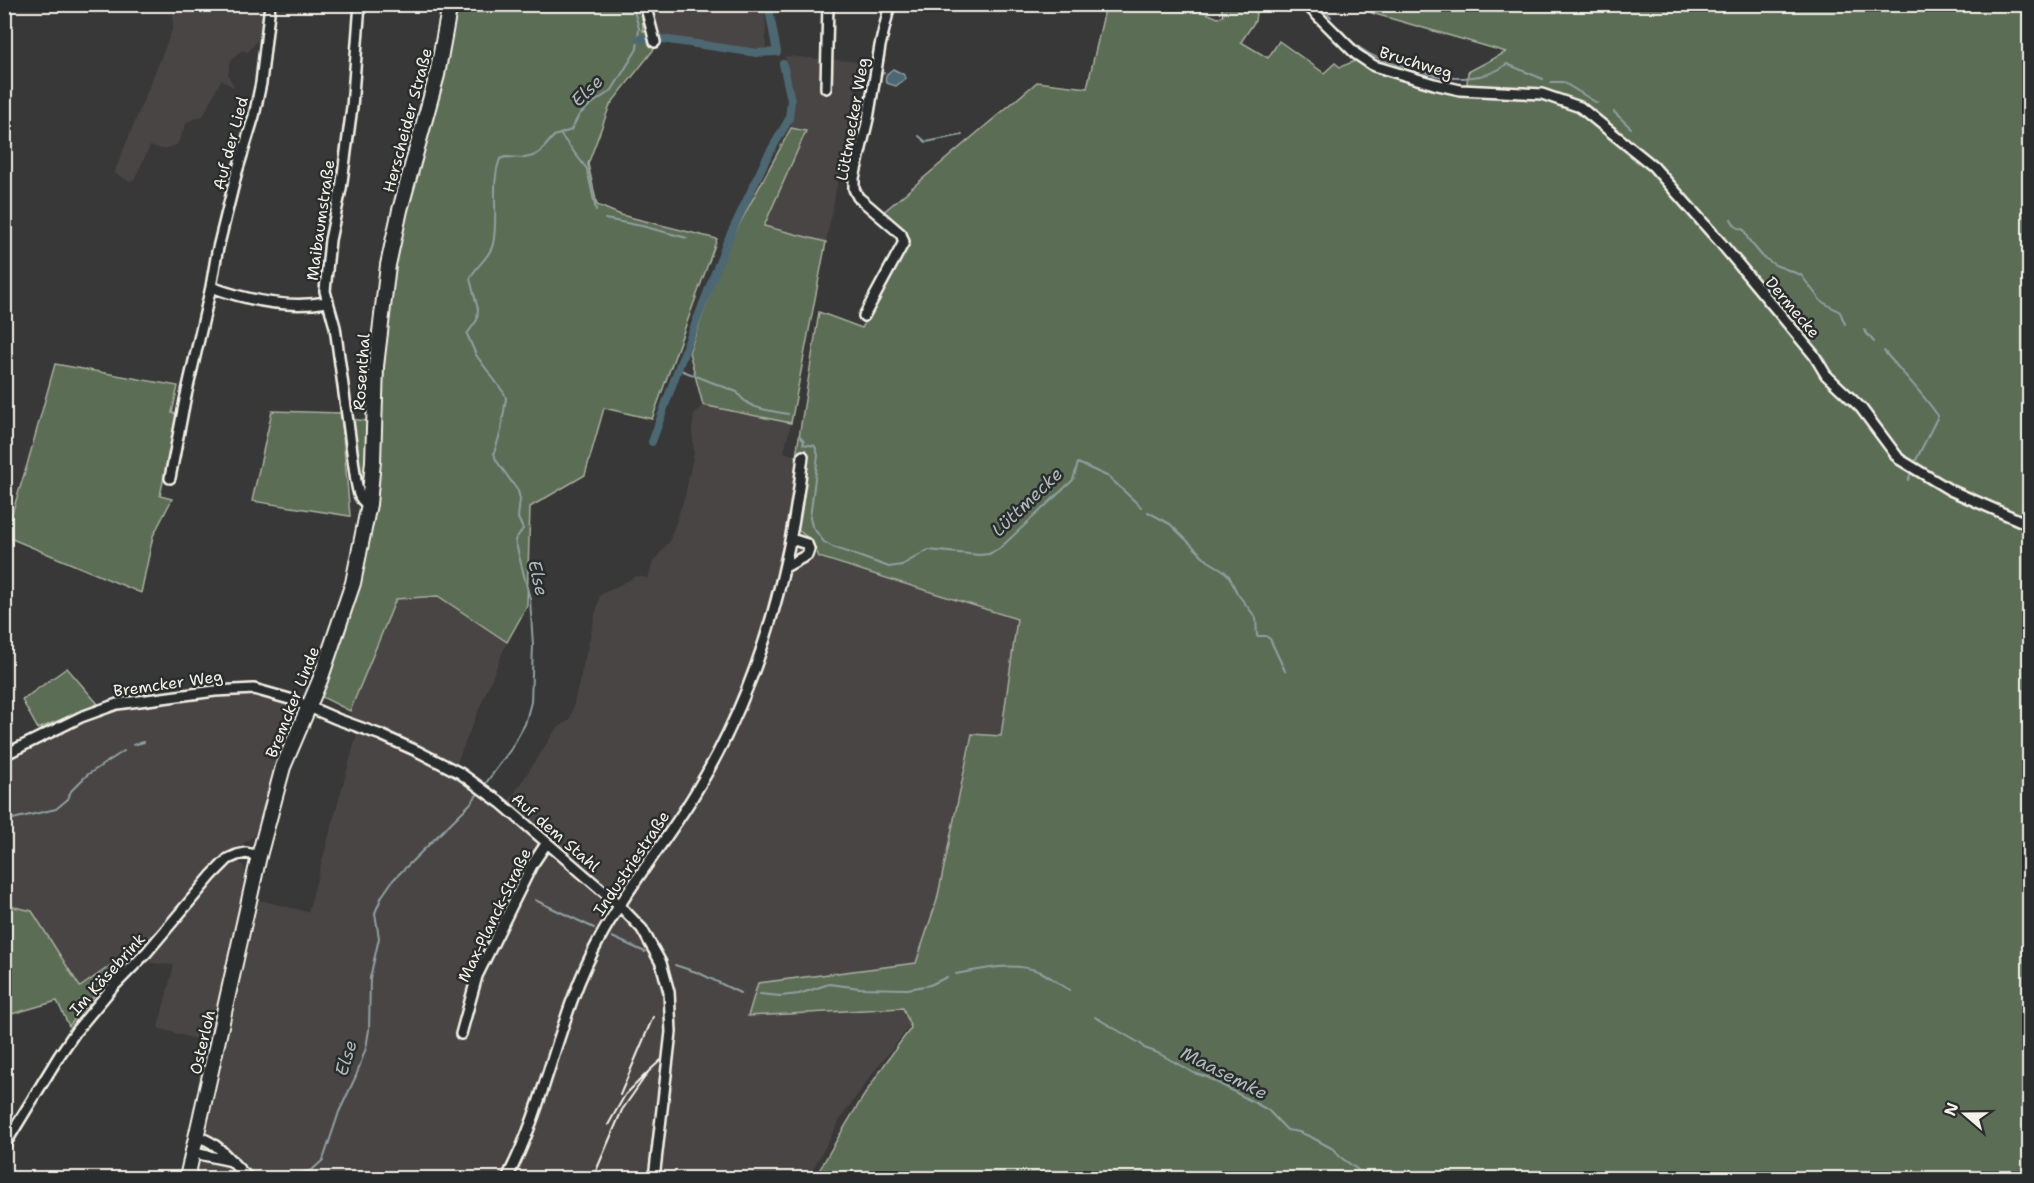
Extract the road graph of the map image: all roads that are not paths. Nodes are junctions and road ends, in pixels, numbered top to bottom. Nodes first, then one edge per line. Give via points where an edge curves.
1 (270, 4) edge
2 (360, 4) edge
3 (450, 4) edge
4 (645, 4) edge
5 (828, 4) edge
6 (890, 4) edge
7 (1306, 4) edge
8 (655, 42) dead end
9 (825, 88) dead end
10 (1542, 94) joint
11 (392, 243) joint
12 (211, 287) junction
13 (327, 302) junction
14 (864, 316) dead end
15 (803, 456) dead end
16 (170, 478) dead end
17 (369, 504) junction
18 (2030, 525) edge
19 (791, 538) junction
20 (785, 567) junction
21 (308, 707) junction
22 (4, 755) edge
23 (546, 844) junction
24 (259, 856) junction
25 (619, 905) junction
26 (247, 912) joint
27 (461, 1034) dead end
28 (197, 1137) junction
29 (4, 1146) edge
30 (194, 1153) junction
31 (232, 1161) junction
32 (188, 1179) edge
33 (249, 1179) edge
34 (507, 1179) edge
35 (654, 1179) edge

1 - 12 street, Auf der Lied via 259,94
2 - 13 street, Maibaumstraße via 352,107 328,264
3 - 11 main road, Herscheider Straße via 437,75
4 - 8 street
5 - 9 street
6 - 14 street, Lüttmecker Weg via 854,189 858,197 901,234 904,242
7 - 10 street, Bruchweg via 1356,54 1374,66 1460,90
10 - 18 street, Dermecke via 1580,106 1653,166 1814,355 1826,375 1862,408 1899,459 1950,490
11 - 17 main road, Rosenthal via 376,366
12 - 13 street via 258,300
12 - 16 street, Auf der Lied
13 - 17 street, Maibaumstraße via 335,327 359,496
15 - 19 street, Industriestraße
17 - 21 main road, Bremcker Linde via 346,608
19 - 20 street, Industriestraße
19 - 20 street via 807,544 809,549 807,555
20 - 25 street, Industriestraße via 760,654 711,767
21 - 22 street, Bremcker Weg via 254,689 214,690 130,702 100,709
21 - 23 street, Auf dem Stahl via 417,751 460,773
21 - 24 main road, Bremcker Linde via 283,767
23 - 25 street, Auf dem Stahl
23 - 27 street, Max-Planck-Straße via 532,864 477,976
24 - 26 main road, Bremcker Linde
24 - 29 street, Im Käsebrink via 246,853 228,859 99,1003 59,1056
25 - 34 street, Industriestraße via 580,978 536,1114
25 - 35 street, Auf dem Stahl via 652,946 669,992 671,1032
26 - 28 main road, Osterloh
28 - 30 main road, Osterloh
28 - 31 street via 208,1139
30 - 31 street
30 - 32 main road, Osterloh
31 - 33 street

